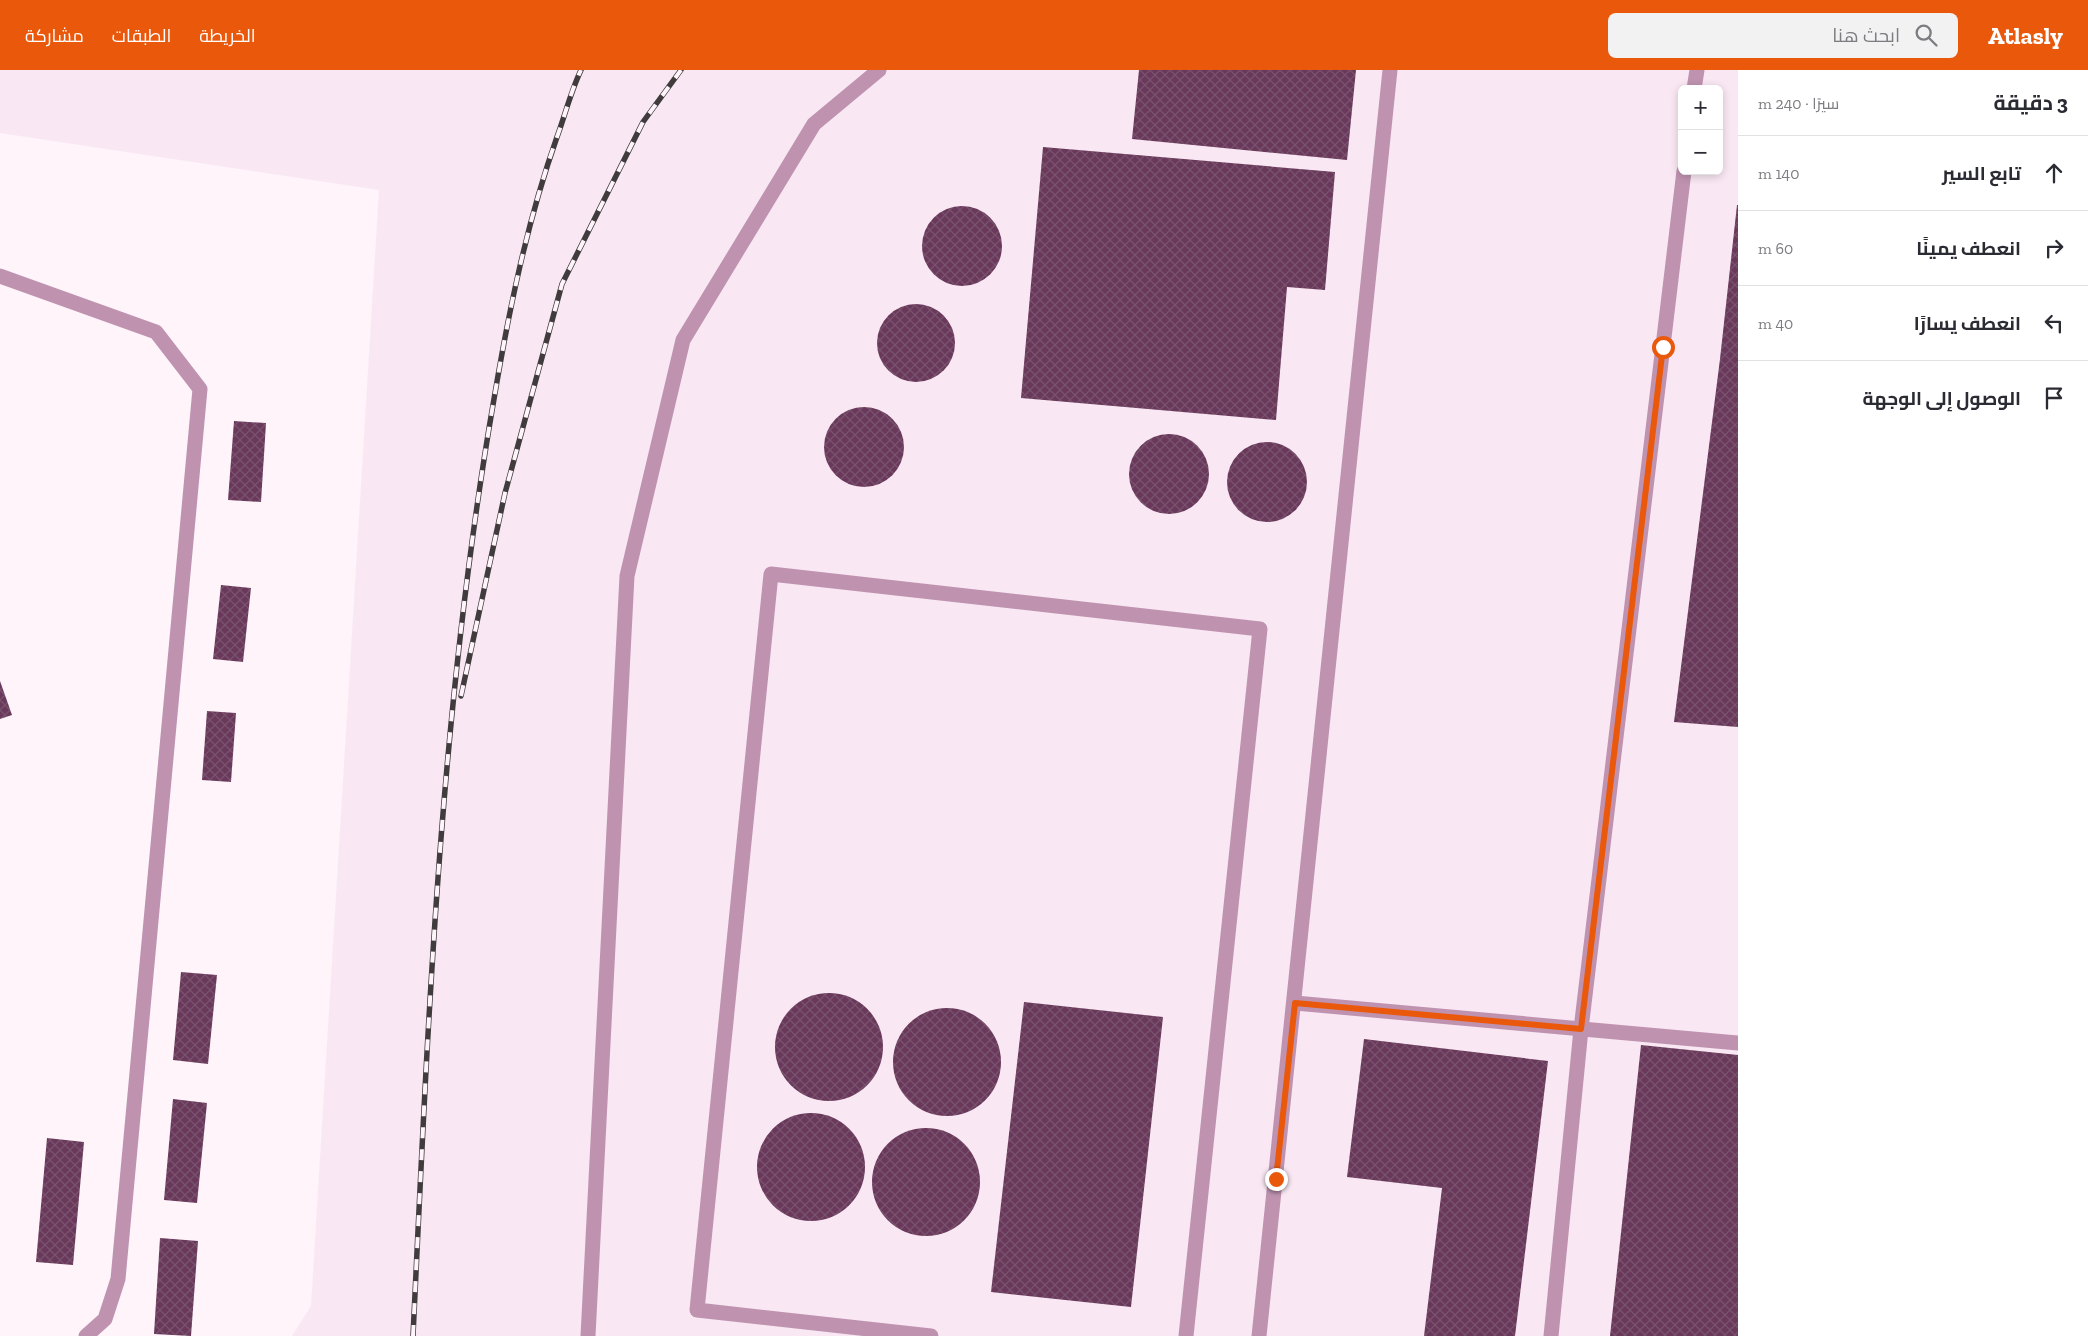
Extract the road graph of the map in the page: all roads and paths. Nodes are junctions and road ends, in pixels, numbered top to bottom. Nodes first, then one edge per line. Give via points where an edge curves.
1 (879, 70) edge
2 (1390, 70) edge
3 (1696, 70) edge
4 (1694, 85) edge
5 (1684, 175) edge
6 (0, 276) edge
7 (1295, 1003) junction
8 (1581, 1029) junction
9 (1738, 1043) edge
10 (86, 1336) edge
11 (588, 1336) edge
12 (931, 1336) edge
13 (1186, 1336) edge
14 (1259, 1336) edge
15 (1552, 1336) edge

1 - 11 lane via 814,124 682,340 627,576
2 - 7 lane
3 - 4 lane
5 - 8 lane
6 - 10 lane via 156,332 200,389 118,1280 105,1318
7 - 8 lane
7 - 14 lane
8 - 9 lane
8 - 15 lane
12 - 13 lane via 697,1310 771,574 1260,629

